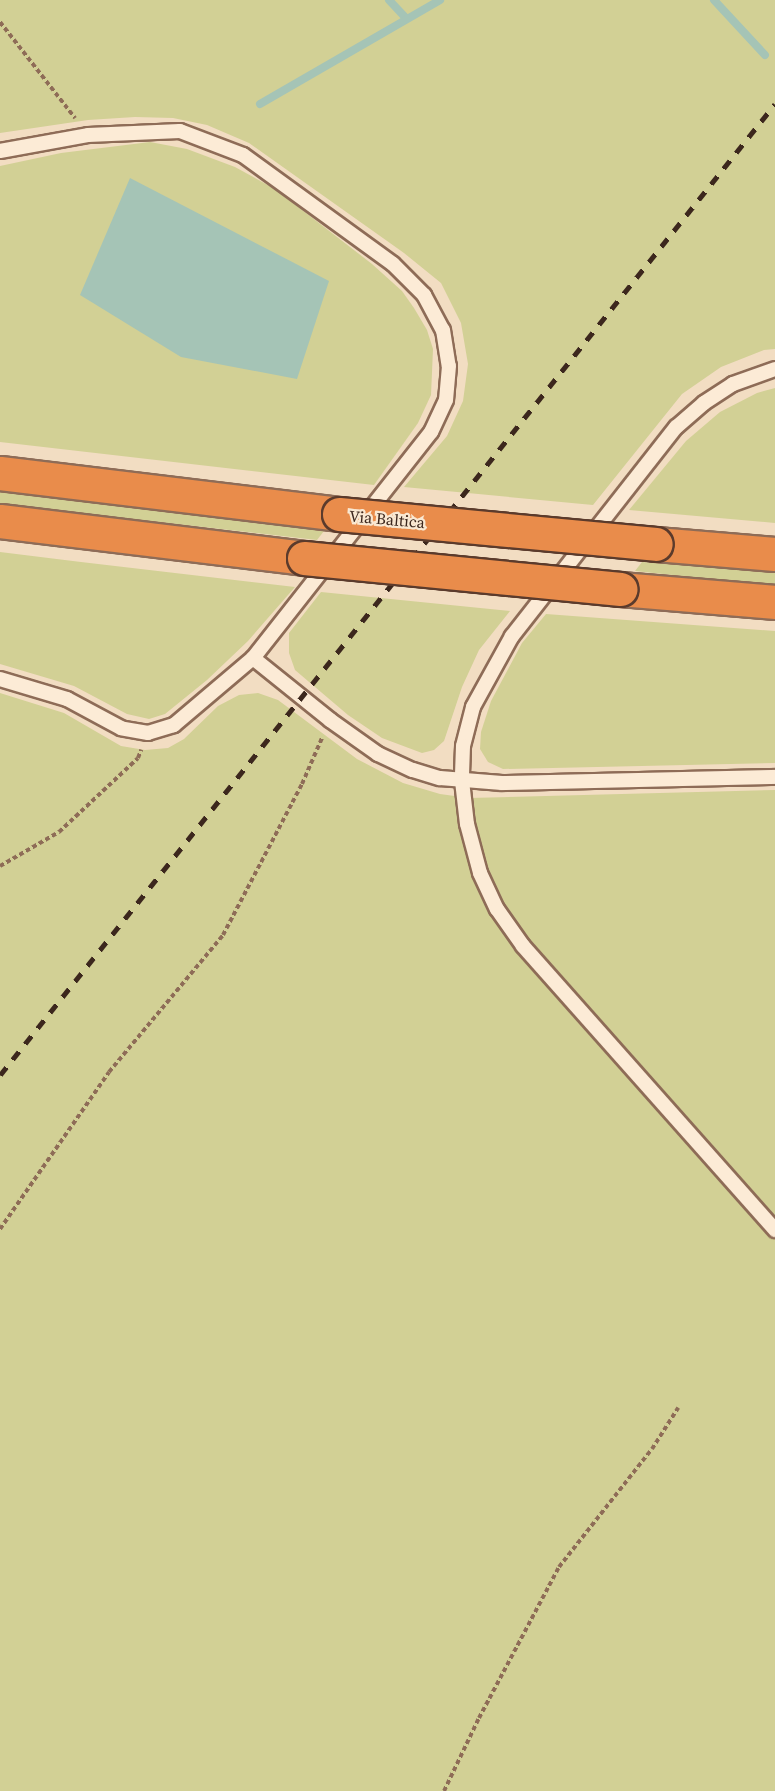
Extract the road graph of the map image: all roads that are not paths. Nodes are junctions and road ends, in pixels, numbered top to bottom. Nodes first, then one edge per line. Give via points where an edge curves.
1 (0, 151) edge
2 (775, 369) edge
3 (0, 473) edge
4 (0, 521) edge
5 (775, 554) edge
6 (775, 602) edge
7 (253, 658) junction
8 (0, 679) edge
9 (775, 777) edge
10 (462, 781) junction
11 (775, 1230) edge

1 - 7 lane via 88,135 180,131 243,155 393,264 424,295 443,330 450,366 446,400 431,432
2 - 10 lane via 733,384 676,427 512,636 473,707 463,746
3 - 5 highway, Via Baltica, bridge via 339,514
4 - 6 highway, bridge via 304,558
7 - 8 lane via 174,725 148,733 121,728 67,699
7 - 10 lane via 330,720 387,758 413,770
9 - 10 lane
10 - 11 lane via 467,824 480,873 497,909 523,946

